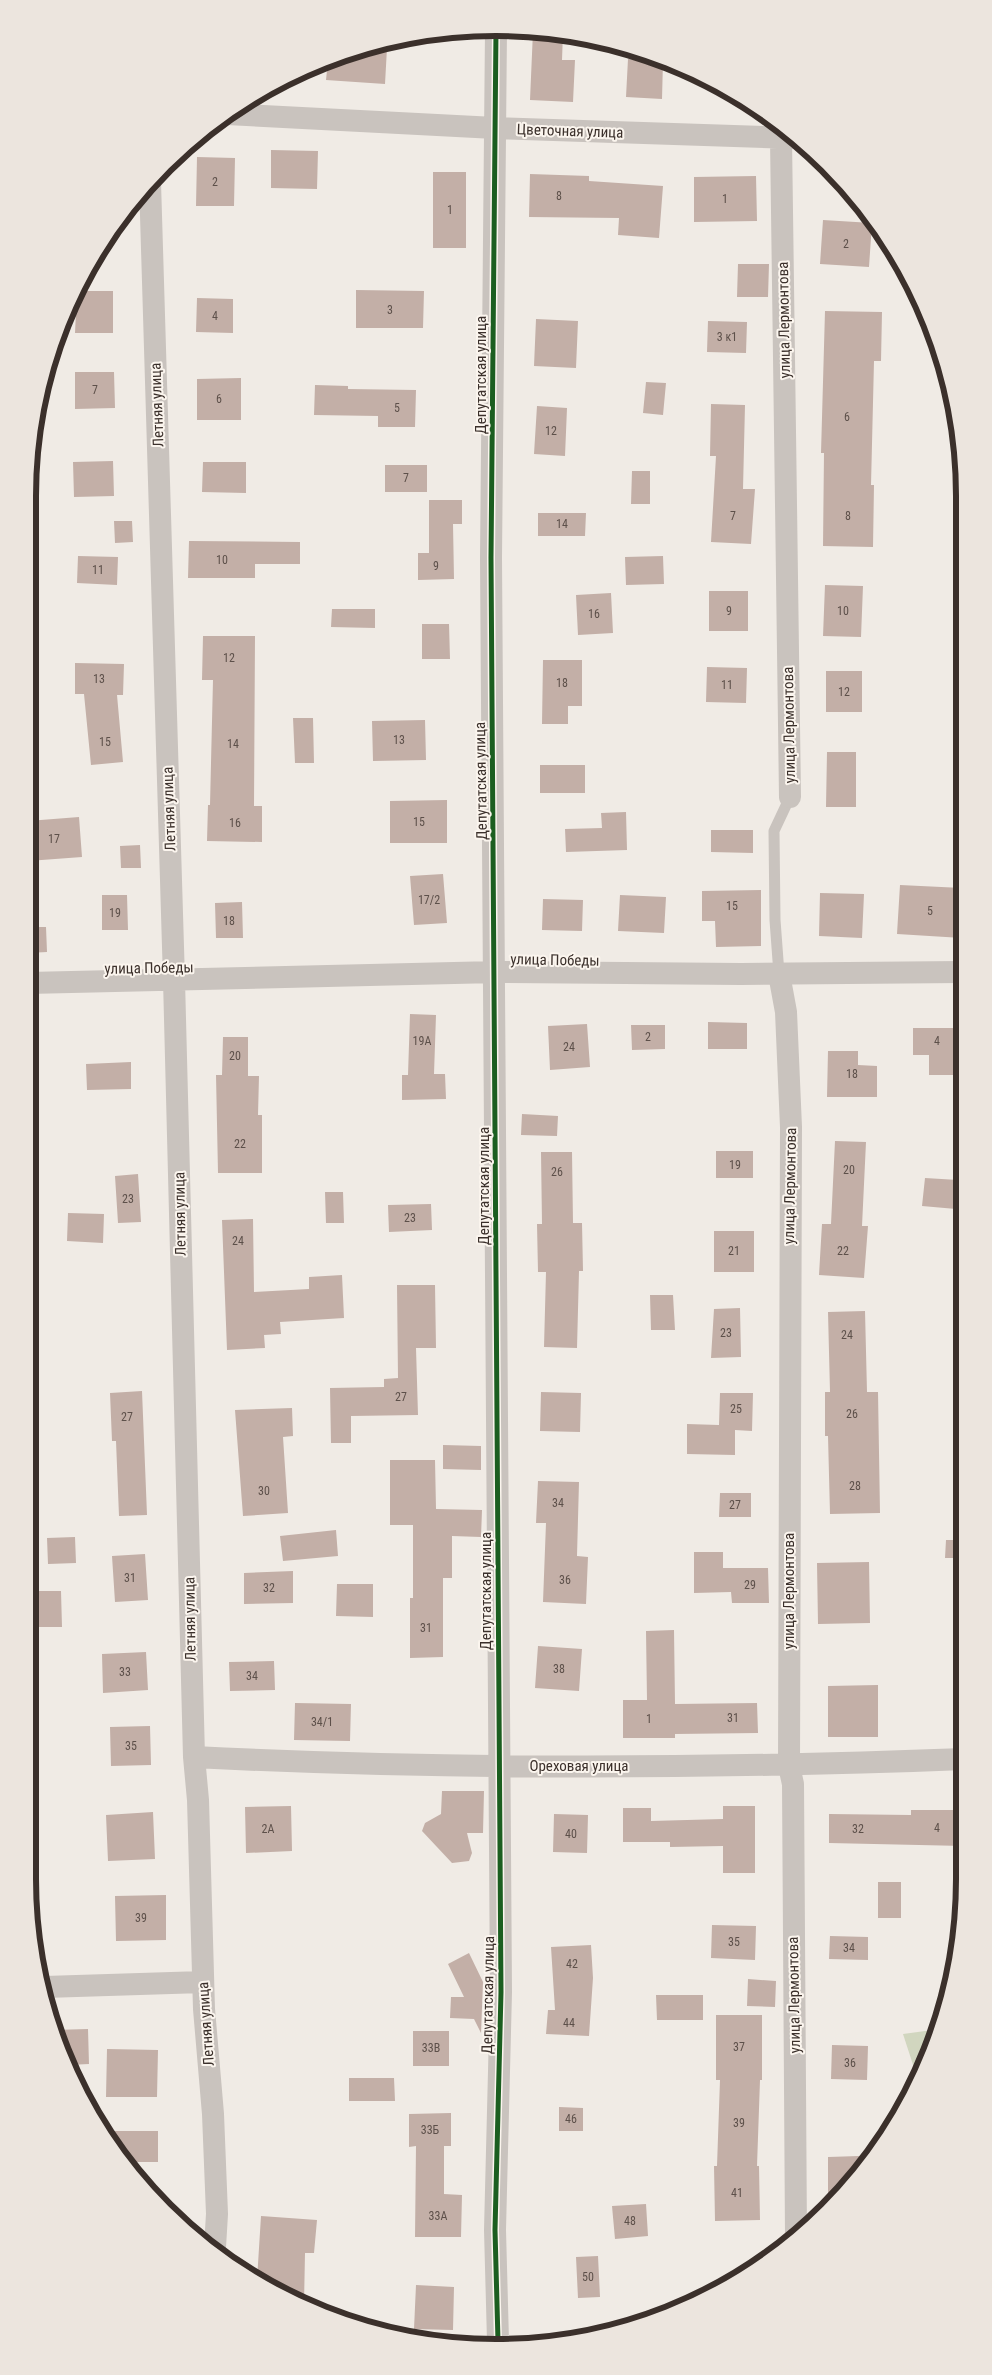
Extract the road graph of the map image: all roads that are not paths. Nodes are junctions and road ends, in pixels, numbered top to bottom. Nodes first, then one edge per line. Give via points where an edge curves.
1 (496, 36) edge
2 (240, 115) edge
3 (495, 128) junction
4 (784, 138) edge
5 (787, 140) edge
6 (150, 193) edge
7 (790, 797) joint
8 (496, 972) junction
9 (956, 972) edge
10 (779, 974) junction
11 (174, 980) junction
12 (36, 983) edge
13 (194, 1758) junction
14 (956, 1759) edge
15 (500, 1765) junction
16 (789, 1766) junction
17 (203, 1982) junction
18 (49, 1987) edge
19 (796, 2228) edge
20 (215, 2243) edge
21 (498, 2339) edge

1 - 3 street, Депутатская улица
2 - 3 street, Цветочная улица
3 - 4 street, Цветочная улица
3 - 8 street, Депутатская улица via 492,558
5 - 7 street, улица Лермонтова
6 - 11 street, Летняя улица
7 - 10 lane, улица Лермонтова via 774,831
8 - 10 street, улица Победы
8 - 11 street, улица Победы
8 - 15 street, Депутатская улица
9 - 10 street, улица Победы
10 - 16 street, улица Лермонтова via 786,1012 791,1127
11 - 12 street, улица Победы
11 - 13 street, Летняя улица
13 - 15 street, Ореховая улица via 303,1763
13 - 17 street, Летняя улица
14 - 16 street, Ореховая улица
15 - 16 street, Ореховая улица
15 - 21 street, Депутатская улица via 502,1992 495,2230
16 - 19 street, улица Лермонтова via 793,1784
17 - 18 street
17 - 20 street, Летняя улица via 213,2114

